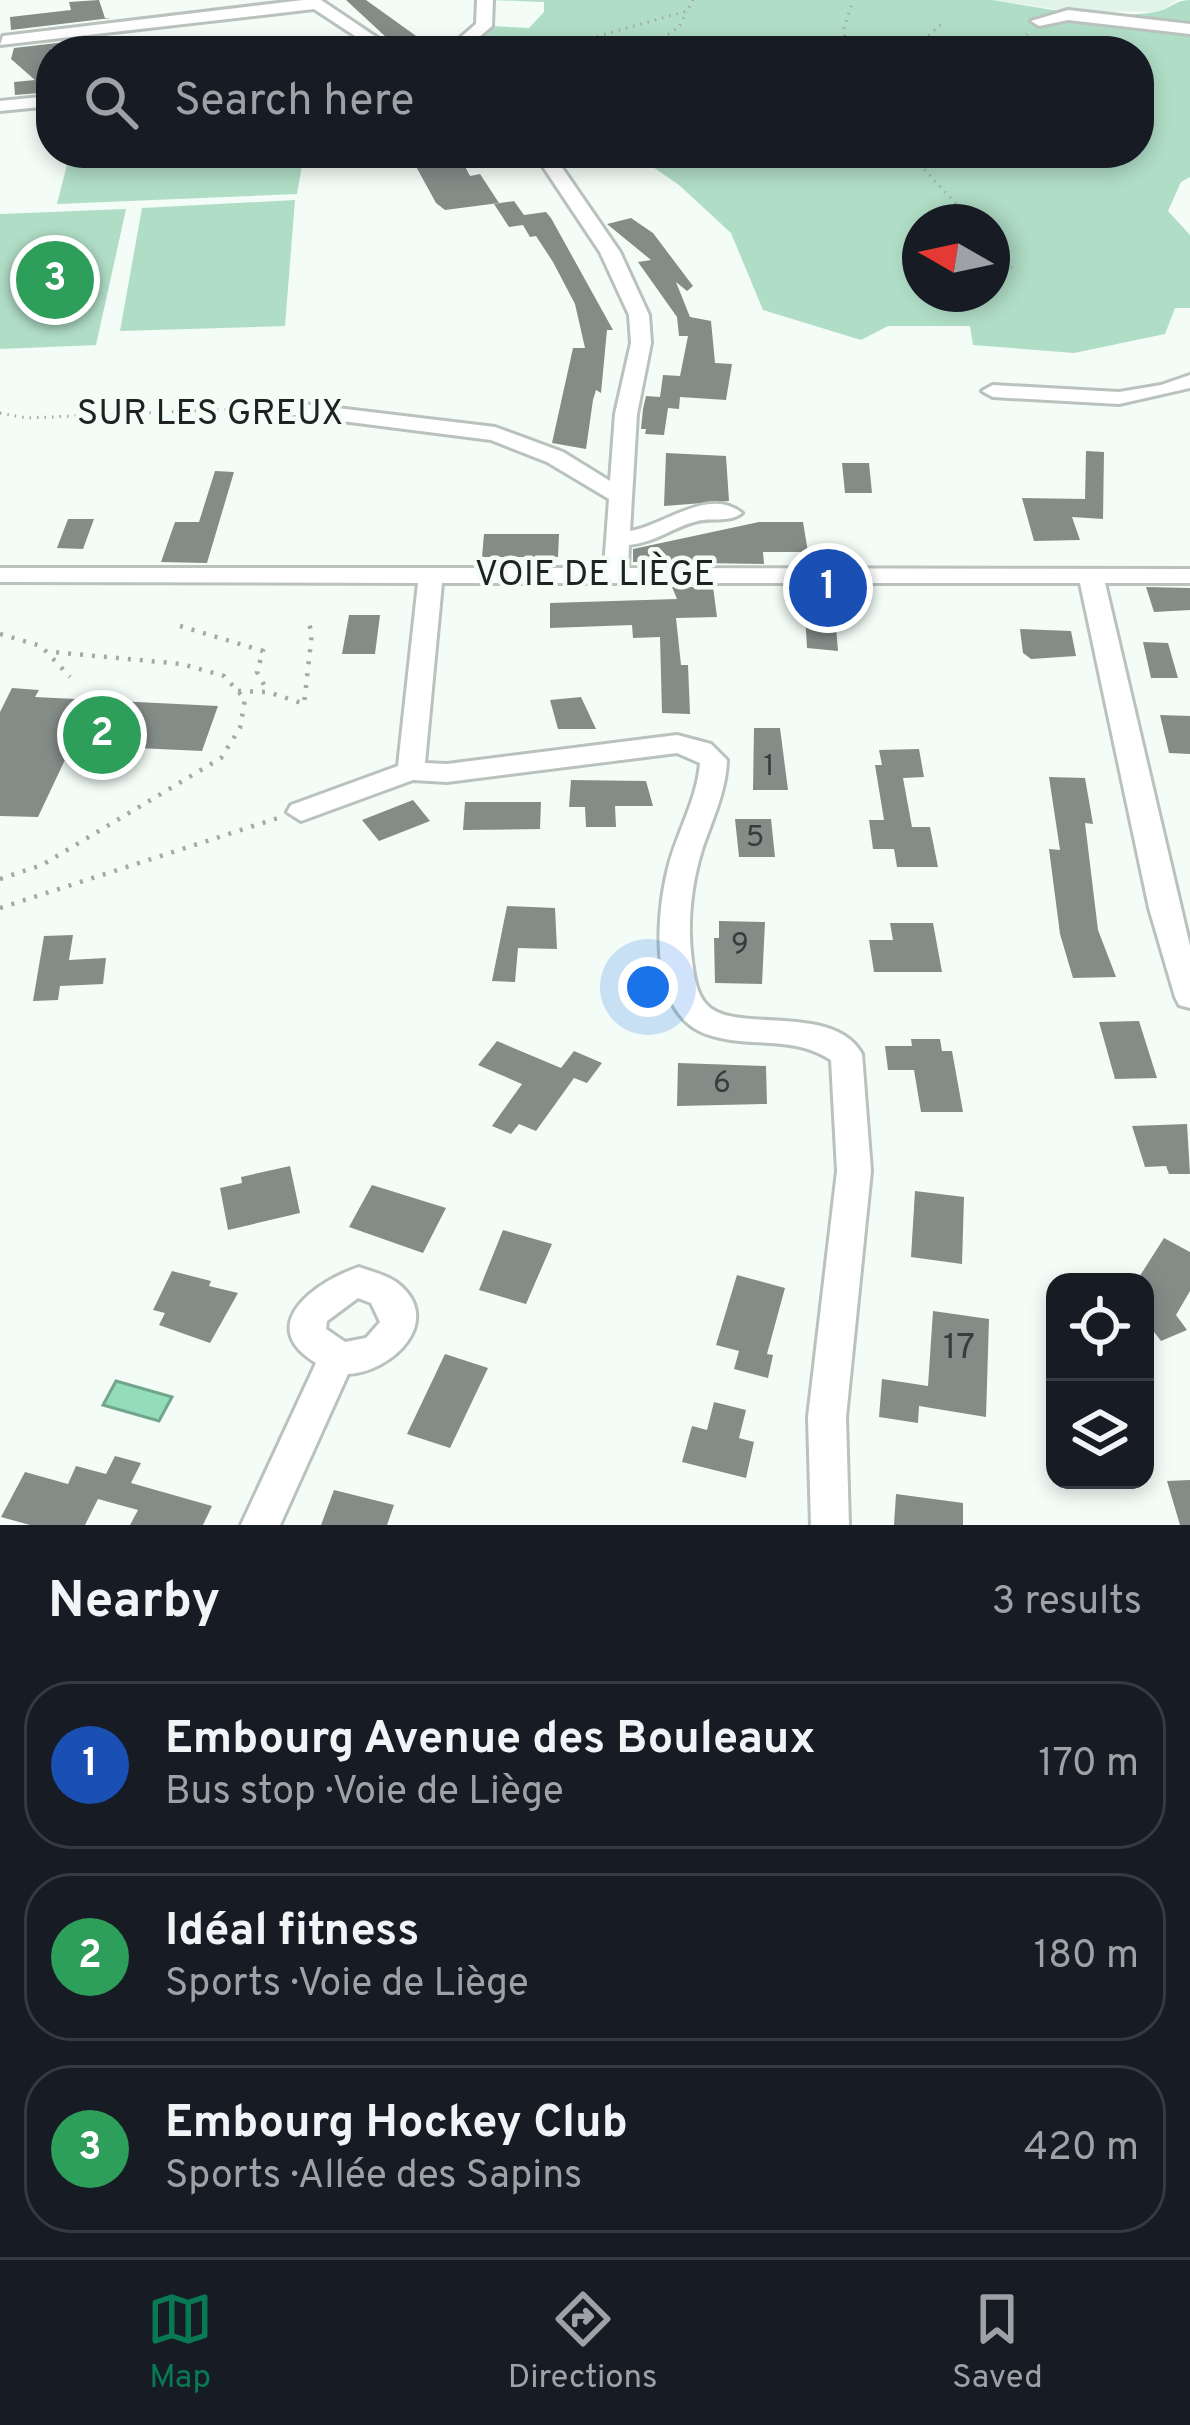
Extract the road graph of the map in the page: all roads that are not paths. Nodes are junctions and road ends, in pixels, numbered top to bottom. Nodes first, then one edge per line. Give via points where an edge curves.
1 (485, 0) edge
2 (314, 2) edge
3 (1039, 21) road end
4 (1190, 29) edge
5 (43, 36) edge
6 (365, 36) edge
7 (472, 36) edge
8 (36, 37) edge
9 (3, 41) edge
10 (36, 102) edge
11 (0, 106) edge
12 (553, 168) edge
13 (1190, 381) edge
14 (993, 392) dead end
15 (286, 408) road end
16 (620, 496) junction
17 (730, 513) dead end
18 (618, 540) junction
19 (0, 575) edge
20 (431, 576) junction
21 (616, 576) junction
22 (1091, 576) junction
23 (1190, 576) edge
24 (411, 771) junction
25 (301, 812) road end
26 (1190, 997) edge
27 (337, 1358) dead end
28 (260, 1525) edge
29 (830, 1525) edge

1 - 7 street via 484,26
2 - 5 street
2 - 6 street
3 - 4 street via 1068,15
8 - 9 street
10 - 11 street
12 - 16 street via 610,252 639,315
13 - 14 street via 1169,392 1097,397
15 - 16 street, SUR LES GREUX via 495,434 555,457
16 - 18 street
17 - 18 street via 691,514 652,536
18 - 21 street
19 - 20 street, VOIE DE LIÈGE
20 - 21 street, VOIE DE LIÈGE
20 - 24 street
21 - 22 street, VOIE DE LIÈGE
22 - 23 street, VOIE DE LIÈGE
22 - 26 street
24 - 25 street
24 - 29 street via 677,744 714,760 682,868 679,992 706,1024 811,1034 846,1054 854,1171 827,1417
27 - 28 street

